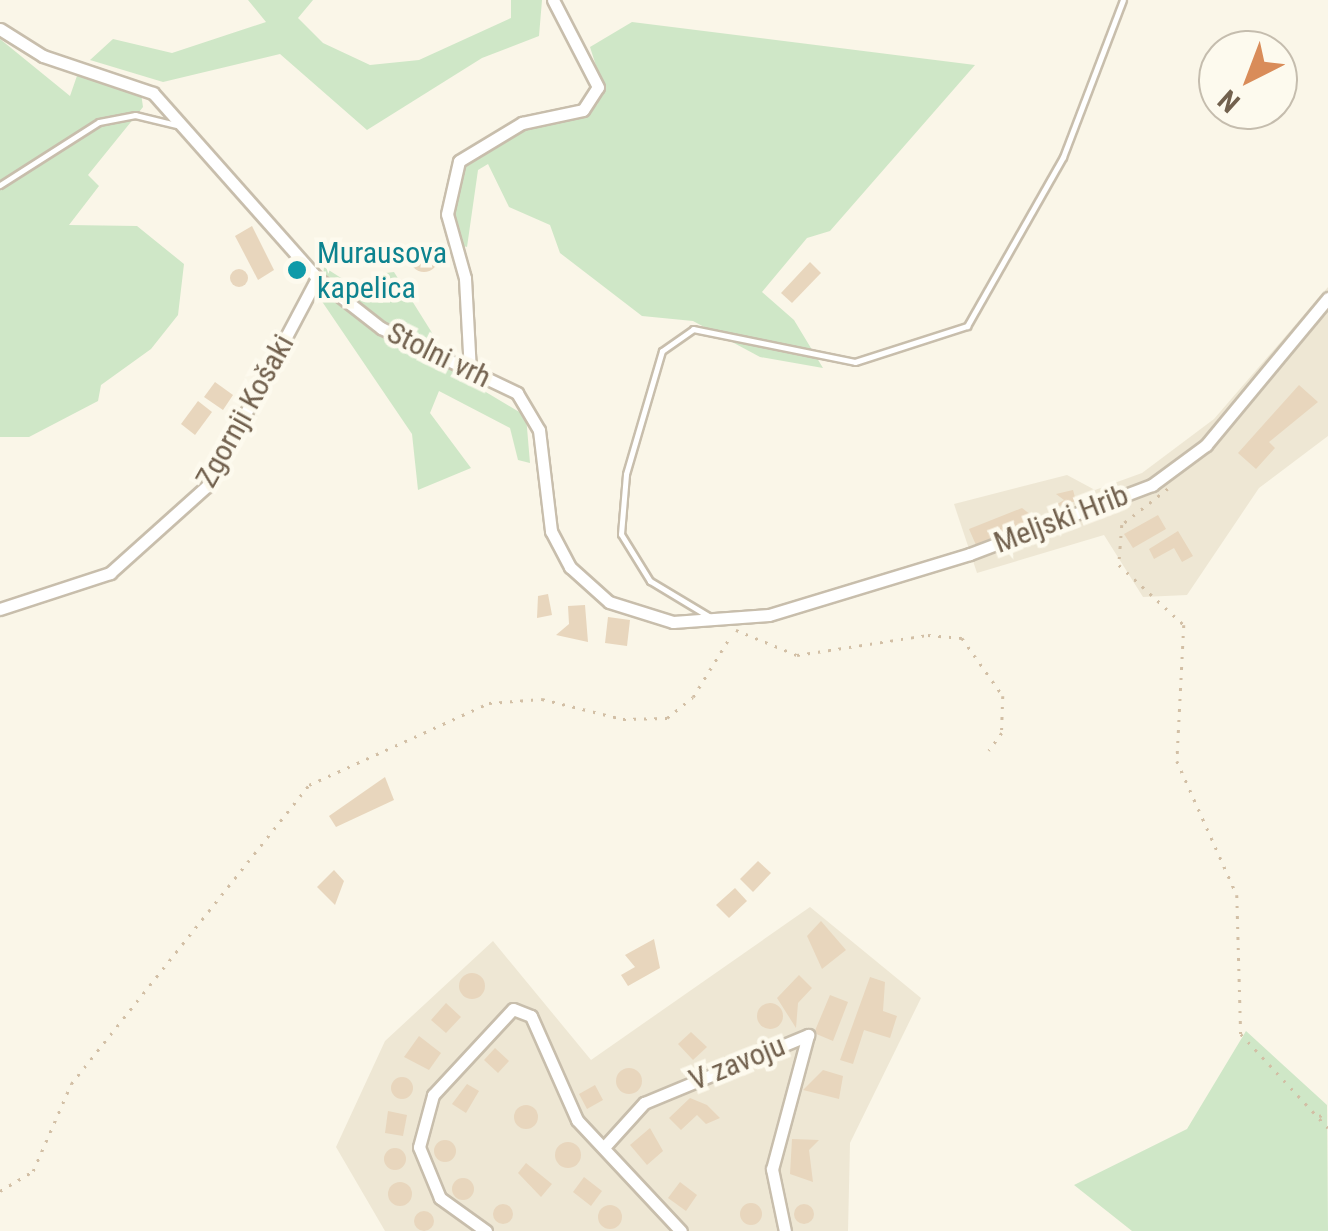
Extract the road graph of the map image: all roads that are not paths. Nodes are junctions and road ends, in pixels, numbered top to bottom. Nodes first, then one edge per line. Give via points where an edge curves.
1 (553, 0) edge
2 (1123, 0) edge
3 (0, 28) edge
4 (188, 128) junction
5 (0, 185) edge
6 (317, 278) junction
7 (1328, 298) edge
8 (470, 371) junction
9 (0, 609) edge
10 (721, 624) junction
11 (606, 1145) junction
12 (486, 1231) edge
13 (681, 1231) edge
14 (785, 1231) edge

1 - 8 street via 598,86 583,110 522,123 459,161 447,214 465,278
2 - 10 lane via 1062,156 967,326 855,362 693,329 662,351 626,474 621,534 650,581
3 - 4 street, Stolni vrh via 43,56 122,75
4 - 5 lane via 134,115 99,122
4 - 6 street, Stolni vrh
6 - 8 street, Stolni vrh via 381,328
6 - 9 street, Zgornji Košaki via 208,486 110,573
7 - 10 street, Meljski Hrib via 1179,470 970,554
8 - 10 street, Stolni vrh via 533,409 551,532 590,589 636,613
11 - 12 street via 560,1097 532,1016 502,1015 433,1095 418,1147 440,1198
11 - 13 street
11 - 14 street, V zavoju via 644,1103 808,1035 772,1169

